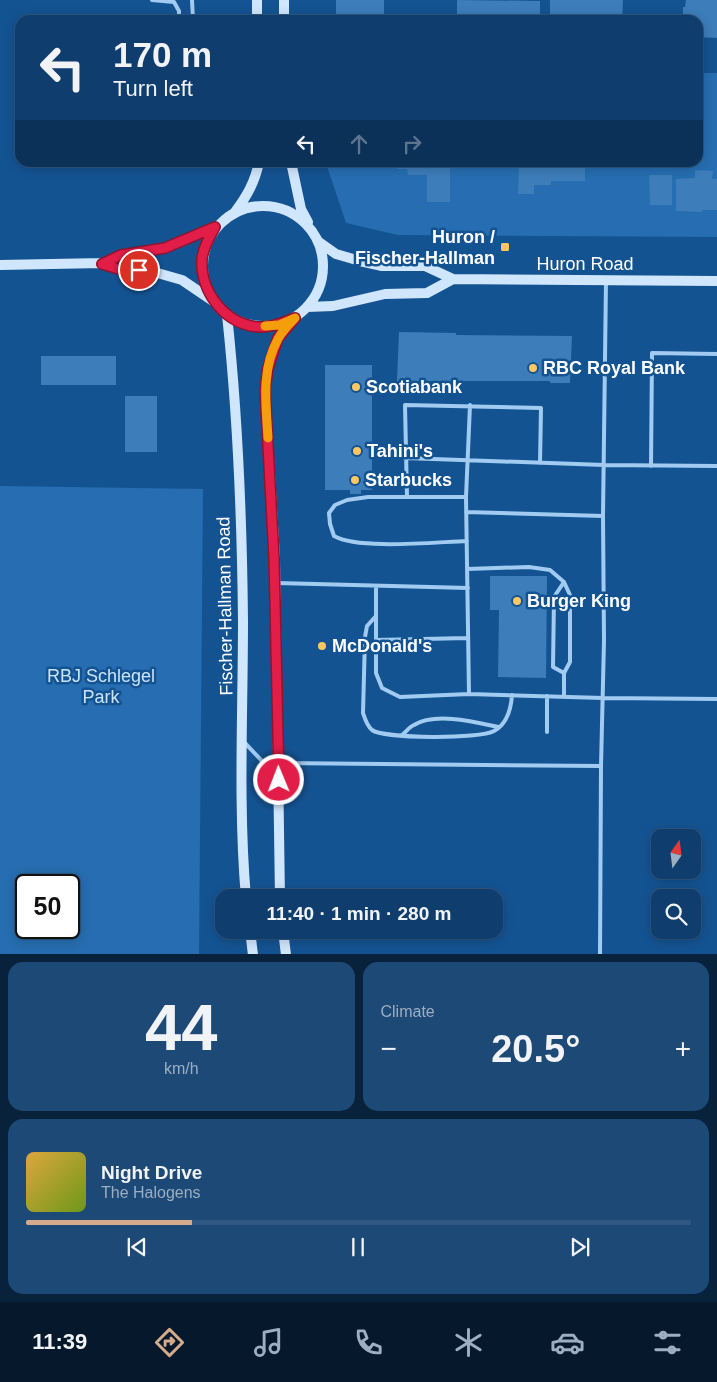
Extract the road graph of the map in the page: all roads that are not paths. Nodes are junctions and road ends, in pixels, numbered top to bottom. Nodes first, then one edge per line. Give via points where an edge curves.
1 (152, 0) edge
2 (192, 0) edge
3 (257, 0) edge
4 (284, 0) edge
5 (178, 15) edge
6 (193, 15) edge
7 (257, 15) edge
8 (284, 15) edge
9 (257, 167) edge
10 (292, 167) edge
11 (235, 212) junction
12 (215, 227) junction
13 (312, 230) junction
14 (319, 242) junction
15 (0, 264) edge
16 (102, 264) junction
17 (453, 279) junction
18 (606, 280) junction
19 (717, 281) edge
20 (213, 300) junction
21 (307, 308) junction
22 (228, 316) junction
23 (295, 318) junction
24 (717, 354) edge
25 (470, 405) junction
26 (405, 458) junction
27 (467, 460) junction
28 (540, 463) junction
29 (604, 465) junction
30 (651, 466) junction
31 (717, 466) edge
32 (407, 497) junction
33 (466, 497) junction
34 (466, 512) junction
35 (603, 516) junction
36 (467, 541) junction
37 (467, 569) junction
38 (564, 582) junction
39 (275, 583) junction
40 (376, 586) junction
41 (468, 588) junction
42 (376, 616) junction
43 (468, 638) junction
44 (376, 640) junction
45 (564, 673) junction
46 (470, 694) junction
47 (512, 695) junction
48 (547, 696) junction
49 (564, 696) junction
50 (603, 698) junction
51 (717, 699) edge
52 (498, 727) junction
53 (547, 732) dead end
54 (402, 735) junction
55 (242, 740) junction
56 (279, 762) junction
57 (602, 766) junction
58 (246, 889) edge
59 (280, 889) edge
60 (251, 939) edge
61 (284, 939) edge
62 (253, 954) edge
63 (286, 954) edge
64 (600, 954) edge

1 - 5 lane via 174,2
2 - 6 lane
3 - 7 main road
4 - 8 main road
9 - 11 main road via 254,183
10 - 13 main road via 301,209
11 - 12 main road
11 - 13 main road via 265,205 299,217
12 - 16 main road via 165,248 121,255
12 - 20 main road via 202,259 204,281
13 - 14 main road
14 - 17 main road, Huron Road via 336,254 360,261 382,266 426,266
14 - 21 main road via 324,265 320,288
15 - 16 main road
16 - 20 main road via 122,270 165,274 182,280
17 - 18 main road, Huron Road
17 - 21 main road, Huron Road via 427,293 385,294 333,306
18 - 19 main road, Huron Road
18 - 29 lane
20 - 22 main road
21 - 23 main road
22 - 23 main road via 243,324 261,327 279,325
22 - 55 main road, Fischer-Hallman Road via 242,546
23 - 39 main road via 278,338 265,390
24 - 30 lane via 652,353
25 - 26 lane via 405,404
25 - 27 lane
25 - 28 lane via 541,408
26 - 27 lane
26 - 32 lane
27 - 28 lane
27 - 33 lane
28 - 29 lane
29 - 30 lane
29 - 35 lane
30 - 31 lane
32 - 33 lane
32 - 36 lane via 368,497 335,505 329,513 334,536 343,541 368,544
33 - 34 lane
34 - 35 lane
34 - 36 lane
35 - 50 lane
36 - 37 lane
37 - 38 lane via 536,568 550,570
37 - 41 lane
38 - 45 lane via 570,595 570,662
38 - 45 lane via 554,597 552,667
39 - 40 lane
39 - 56 main road
40 - 41 lane
40 - 42 lane
41 - 43 lane
42 - 44 lane
42 - 54 lane via 367,626 365,637 363,714 372,730
43 - 44 lane
43 - 46 lane
44 - 46 lane via 376,674 382,688 400,697
45 - 49 lane
46 - 47 lane
47 - 48 lane
47 - 52 lane via 504,723
48 - 49 lane
48 - 53 lane
49 - 50 lane
50 - 51 lane
50 - 57 lane
52 - 54 lane via 483,735
52 - 54 lane via 452,719 428,719 413,725
55 - 56 lane via 262,761
55 - 58 main road, Fischer-Hallman Road
56 - 57 lane
56 - 59 main road
57 - 64 lane
60 - 62 main road
61 - 63 main road

